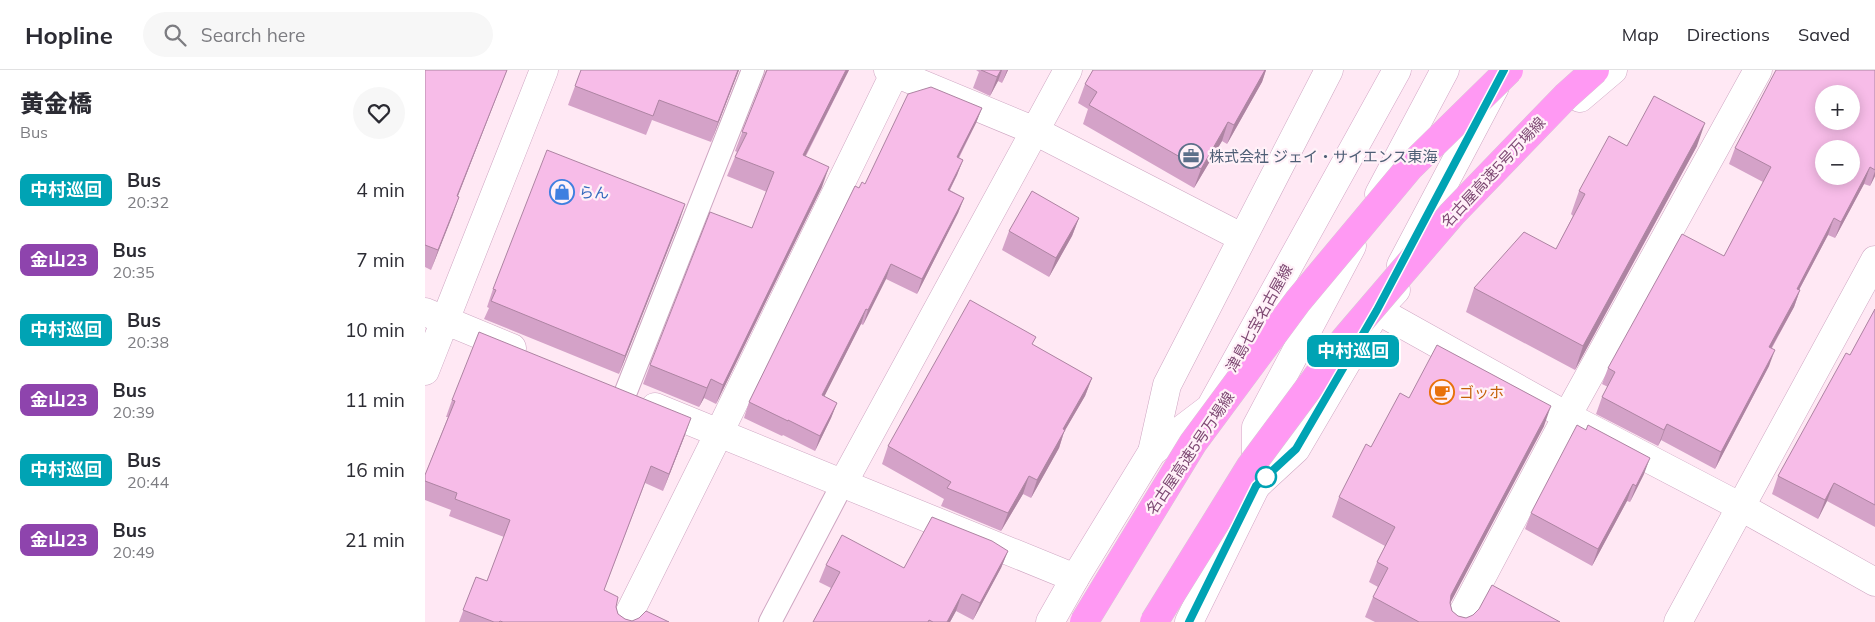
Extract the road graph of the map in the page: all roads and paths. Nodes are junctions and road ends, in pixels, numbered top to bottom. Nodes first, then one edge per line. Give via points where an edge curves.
1 (544, 70) edge
2 (753, 70) edge
3 (1068, 70) edge
4 (1329, 70) edge
5 (1397, 70) edge
6 (1445, 70) edge
7 (1504, 70) edge
8 (1509, 70) edge
9 (1595, 70) edge
10 (1613, 70) edge
11 (1758, 70) edge
12 (893, 71) edge
13 (1035, 131) junction
14 (1241, 237) junction
15 (1875, 260) edge
16 (1377, 310) junction
17 (435, 316) edge
18 (535, 357) edge
19 (425, 371) edge
20 (598, 383) edge
21 (625, 394) junction
22 (1567, 416) junction
23 (719, 433) junction
24 (1152, 452) junction
25 (843, 483) junction
26 (1256, 486) junction
27 (1741, 507) junction
28 (1075, 578) junction
29 (1875, 582) edge
30 (625, 622) edge
31 (770, 622) edge
32 (1050, 622) edge
33 (1084, 622) edge
34 (1154, 622) edge
35 (1189, 622) edge
36 (1459, 622) edge
37 (1678, 622) edge

1 - 17 street
2 - 21 lane
3 - 13 street
4 - 14 street
5 - 24 street, 津島七宝名古屋線 via 1210,408
6 - 26 street via 1256,428
7 - 16 street
8 - 33 highway, 名古屋高速5号万場線, bridge via 1409,168 1298,301 1193,443
9 - 34 highway, 名古屋高速5号万場線, bridge via 1452,214 1345,339 1250,467
10 - 16 street via 1581,96
11 - 22 street
12 - 13 street
12 - 23 street
13 - 14 street
13 - 25 street
14 - 24 street via 1167,385
15 - 27 street
16 - 22 street
16 - 26 street via 1296,449
17 - 18 street
17 - 19 street
20 - 21 street
21 - 23 street
22 - 27 street
22 - 36 street
23 - 25 street
23 - 30 street
24 - 28 street, 津島七宝名古屋線
25 - 28 street
25 - 31 lane
26 - 35 street
27 - 29 street
27 - 37 street
28 - 32 street, 津島七宝名古屋線

